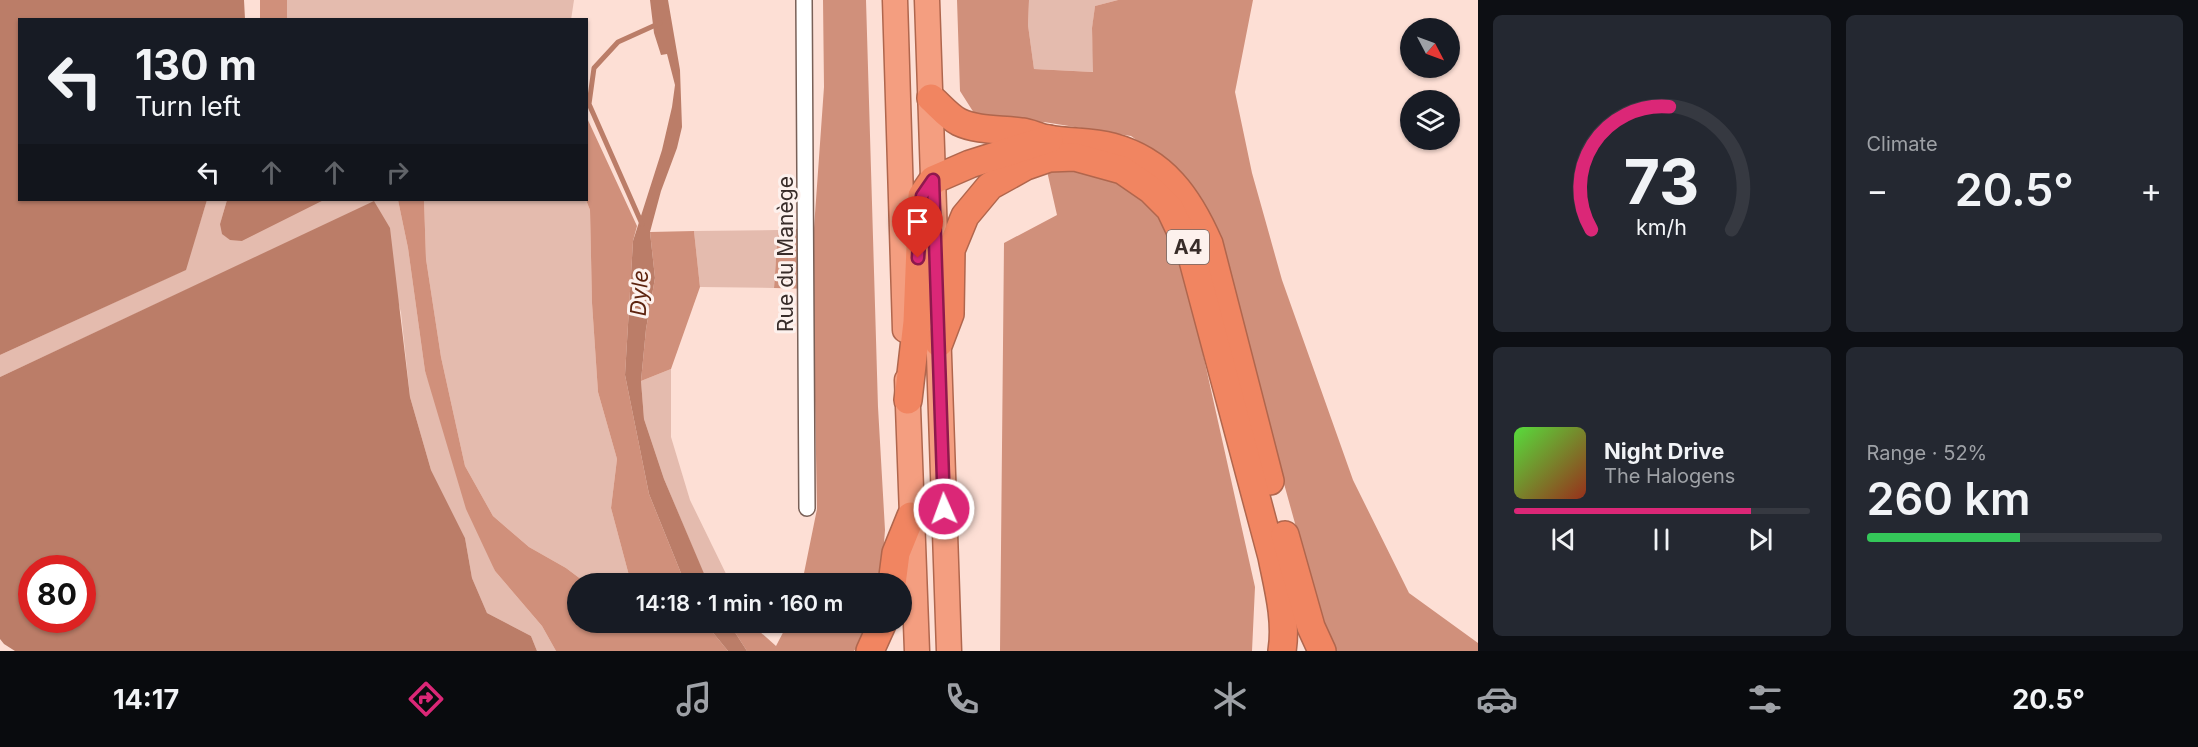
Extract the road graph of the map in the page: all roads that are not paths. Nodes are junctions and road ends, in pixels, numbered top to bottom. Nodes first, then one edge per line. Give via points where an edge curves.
1 (804, 0) edge
2 (895, 0) edge
3 (927, 0) edge
4 (930, 98) junction
5 (1049, 139) junction
6 (933, 180) junction
7 (939, 343) junction
8 (908, 400) junction
9 (807, 508) dead end
10 (911, 516) junction
11 (893, 573) edge
12 (878, 633) edge
13 (870, 651) edge
14 (917, 651) edge
15 (949, 651) edge
16 (1282, 651) edge
17 (1322, 651) edge

1 - 9 street, Rue du Manège
2 - 8 highway
3 - 4 highway
4 - 5 highway, A4 via 958,121
4 - 6 highway
5 - 6 highway, A4
5 - 17 highway, A4 via 1083,141 1135,156 1158,170 1183,194 1198,219 1209,244 1296,578
6 - 7 highway
6 - 8 highway via 922,196 917,322
7 - 15 highway
7 - 16 highway, A4 via 950,314 951,250 965,216 990,186 1049,158 1075,157 1122,170 1151,190 1170,209 1191,253 1272,557 1281,600
8 - 10 highway
10 - 11 highway via 896,553
10 - 14 highway
12 - 13 highway

